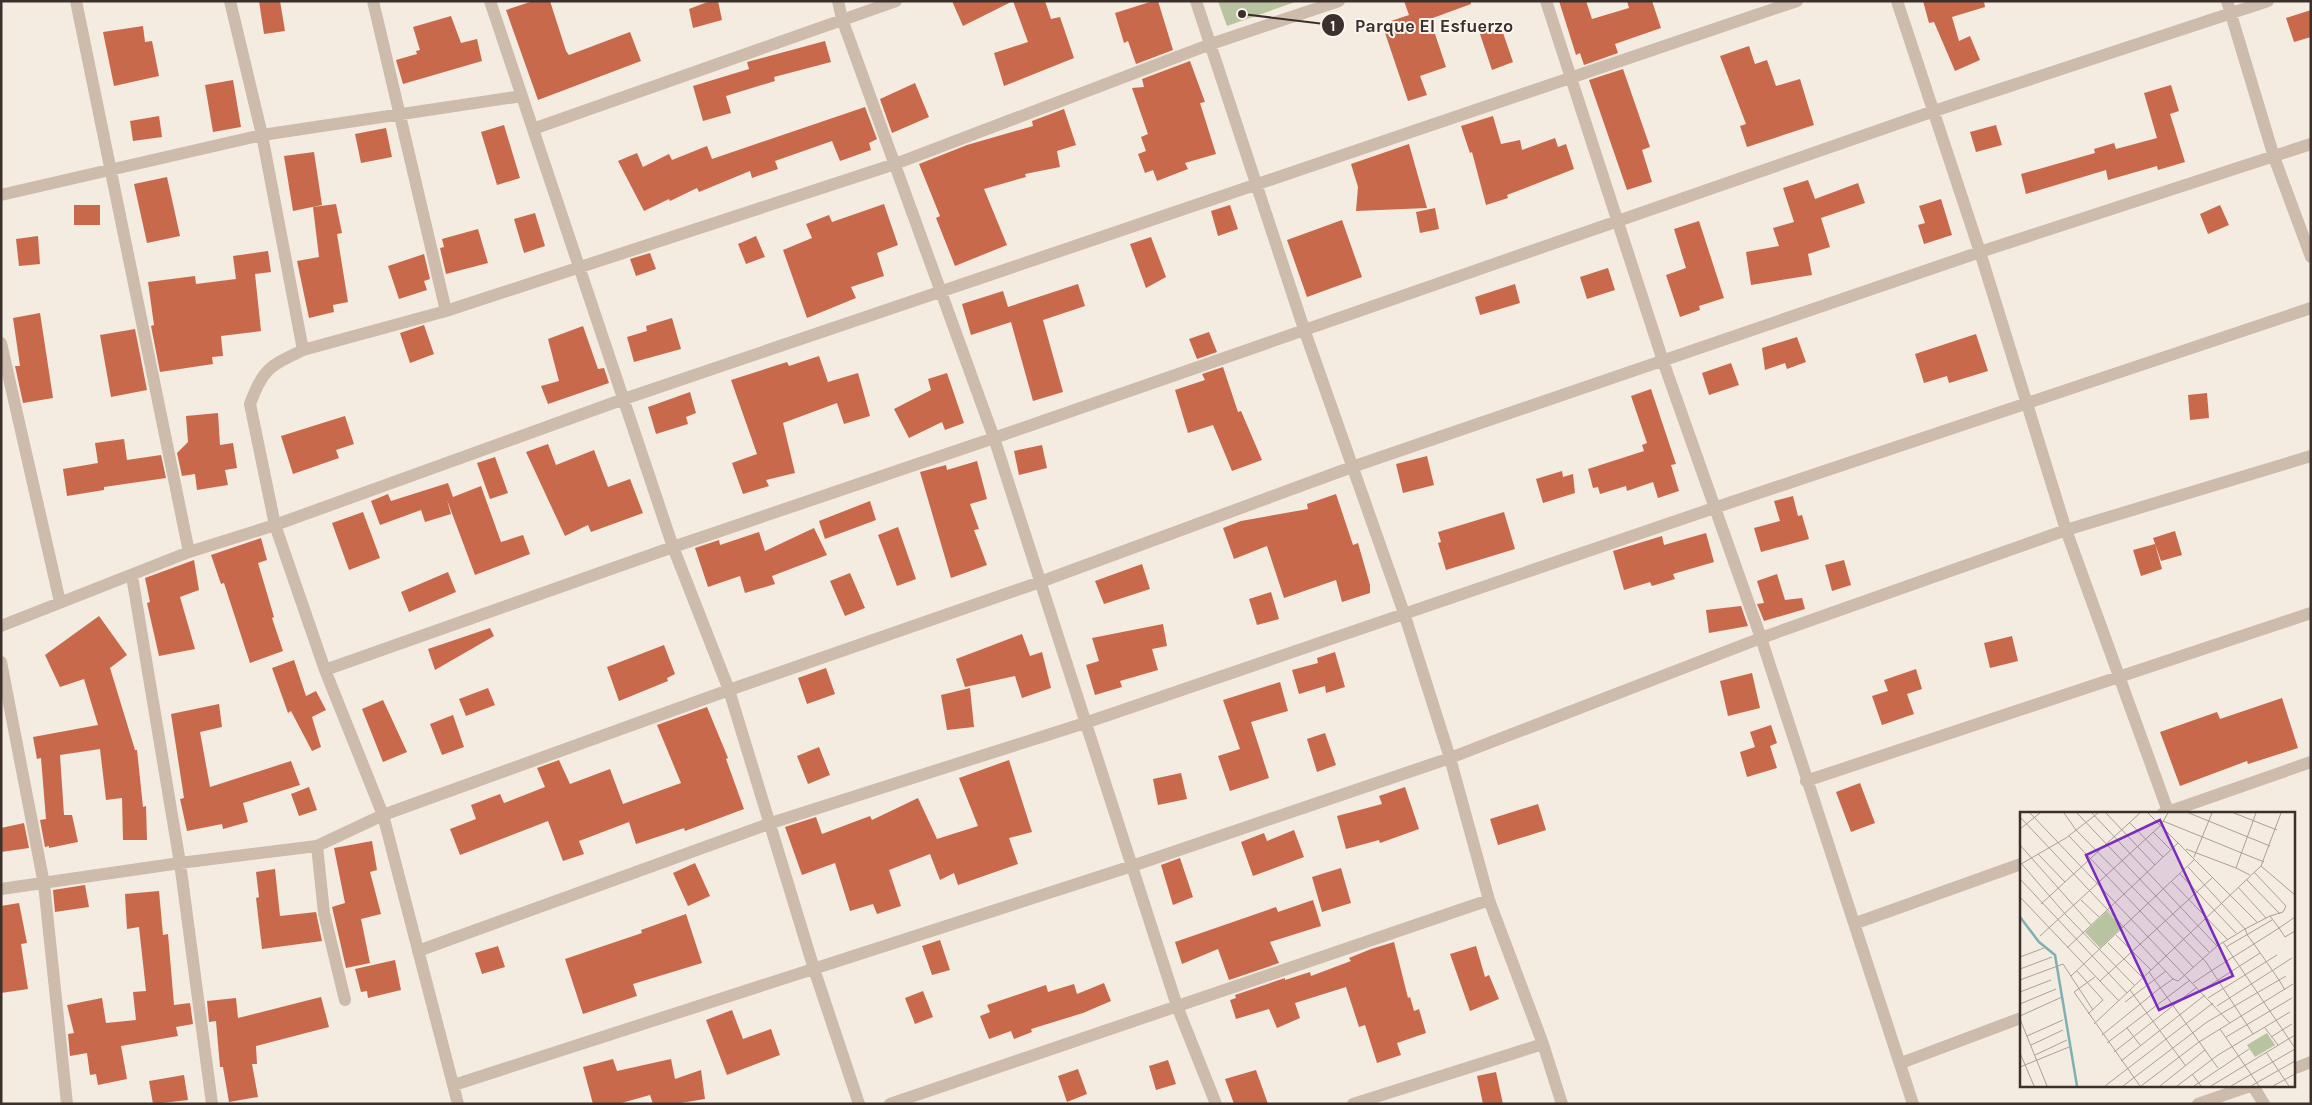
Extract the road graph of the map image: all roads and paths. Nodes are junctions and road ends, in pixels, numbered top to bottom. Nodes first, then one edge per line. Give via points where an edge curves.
1 (76, 1) edge
2 (230, 1) edge
3 (373, 1) edge
4 (490, 1) edge
5 (838, 1) edge
6 (896, 1) edge
7 (1196, 1) edge
8 (1339, 1) edge
9 (1546, 1) edge
10 (1797, 1) edge
11 (1897, 1) edge
12 (2268, 1) edge
13 (2229, 7) edge
14 (842, 19) junction
15 (1211, 44) junction
16 (1570, 78) junction
17 (522, 96) junction
18 (1934, 111) junction
19 (398, 114) junction
20 (533, 129) junction
21 (262, 135) junction
22 (2311, 144) edge
23 (2274, 157) junction
24 (895, 164) junction
25 (112, 169) junction
26 (1256, 183) junction
27 (1, 195) edge
28 (1616, 221) junction
29 (1980, 252) junction
30 (2311, 257) edge
31 (578, 268) junction
32 (941, 292) junction
33 (2311, 308) edge
34 (446, 311) junction
35 (1304, 329) junction
36 (1, 343) edge
37 (304, 350) junction
38 (1663, 361) junction
39 (624, 399) junction
40 (2027, 403) junction
41 (994, 438) junction
42 (2311, 456) edge
43 (1352, 467) junction
44 (1714, 508) junction
45 (275, 525) junction
46 (2066, 530) junction
47 (673, 547) junction
48 (189, 552) junction
49 (132, 576) junction
50 (1040, 582) junction
51 (60, 602) junction
52 (1404, 613) junction
53 (2311, 613) edge
54 (1, 626) edge
55 (1760, 638) junction
56 (1, 662) edge
57 (325, 670) junction
58 (2119, 678) junction
59 (729, 690) junction
60 (1085, 723) junction
61 (1450, 758) junction
62 (2311, 762) edge
63 (1806, 781) junction
64 (2166, 812) edge
65 (2169, 812) edge
66 (383, 815) junction
67 (771, 823) junction
68 (318, 846) junction
69 (180, 863) junction
70 (2020, 864) edge
71 (1132, 866) junction
72 (44, 884) junction
73 (1, 889) edge
74 (1489, 900) junction
75 (1856, 923) junction
76 (418, 951) junction
77 (814, 969) junction
78 (345, 1000) dead end
79 (1177, 1006) junction
80 (2020, 1018) edge
81 (1543, 1044) junction
82 (2311, 1062) edge
83 (1901, 1063) junction
84 (2294, 1069) edge
85 (454, 1085) junction
86 (2245, 1088) edge
87 (2252, 1088) edge
88 (67, 1104) edge
89 (212, 1104) edge
90 (458, 1104) edge
91 (859, 1104) edge
92 (890, 1104) edge
93 (1216, 1104) edge
94 (1352, 1104) edge
95 (1562, 1104) edge
96 (1913, 1104) edge
97 (2198, 1104) edge
98 (2264, 1104) edge

1 - 25 street
2 - 21 street
3 - 19 street
4 - 17 street
5 - 14 street
6 - 14 street
7 - 15 street
8 - 15 street
9 - 16 street
10 - 16 street
11 - 18 street
12 - 13 street
13 - 18 street
13 - 23 street
14 - 20 street
14 - 24 street
15 - 24 street
15 - 26 street
16 - 26 street
16 - 28 street
17 - 19 street
17 - 20 street
18 - 28 street
18 - 29 street
19 - 21 street
19 - 34 street
20 - 31 street
21 - 25 street
21 - 37 street
22 - 23 street
23 - 29 street
23 - 30 street
24 - 31 street
24 - 32 street
25 - 27 street
25 - 48 street
26 - 32 street
26 - 35 street
28 - 35 street
28 - 38 street
29 - 38 street
29 - 40 street
31 - 34 street
31 - 39 street
32 - 39 street
32 - 41 street
33 - 40 street
34 - 37 street
35 - 41 street
35 - 43 street
36 - 51 street
37 - 45 street via 271,365 256,385 250,404
38 - 43 street
38 - 44 street
39 - 45 street
39 - 47 street
40 - 44 street
40 - 46 street
41 - 47 street
41 - 50 street
42 - 46 street
43 - 50 street
43 - 52 street
44 - 52 street
44 - 55 street
45 - 48 street
45 - 57 street
46 - 55 street
46 - 58 street
47 - 57 street
47 - 59 street
48 - 49 street
49 - 51 street
49 - 69 street
50 - 59 street
50 - 60 street
51 - 54 street
52 - 60 street
52 - 61 street
53 - 58 street
55 - 61 street
55 - 63 street
56 - 72 street
57 - 66 street
58 - 63 street
58 - 64 street
59 - 66 street
59 - 67 street
60 - 67 street
60 - 71 street
61 - 71 street
61 - 74 street
62 - 65 street
63 - 75 street
66 - 68 street
66 - 76 street
67 - 76 street
67 - 77 street
68 - 69 street
68 - 78 street via 324,913
69 - 72 street
69 - 89 street
70 - 75 street
71 - 77 street
71 - 79 street
72 - 73 street
72 - 88 street
74 - 79 street
74 - 81 street
75 - 83 street
76 - 85 street
77 - 85 street
77 - 91 street
79 - 92 street
79 - 93 street
80 - 83 street
81 - 94 street
81 - 95 street
82 - 84 street
83 - 96 street
85 - 90 street
86 - 97 street
87 - 98 street

